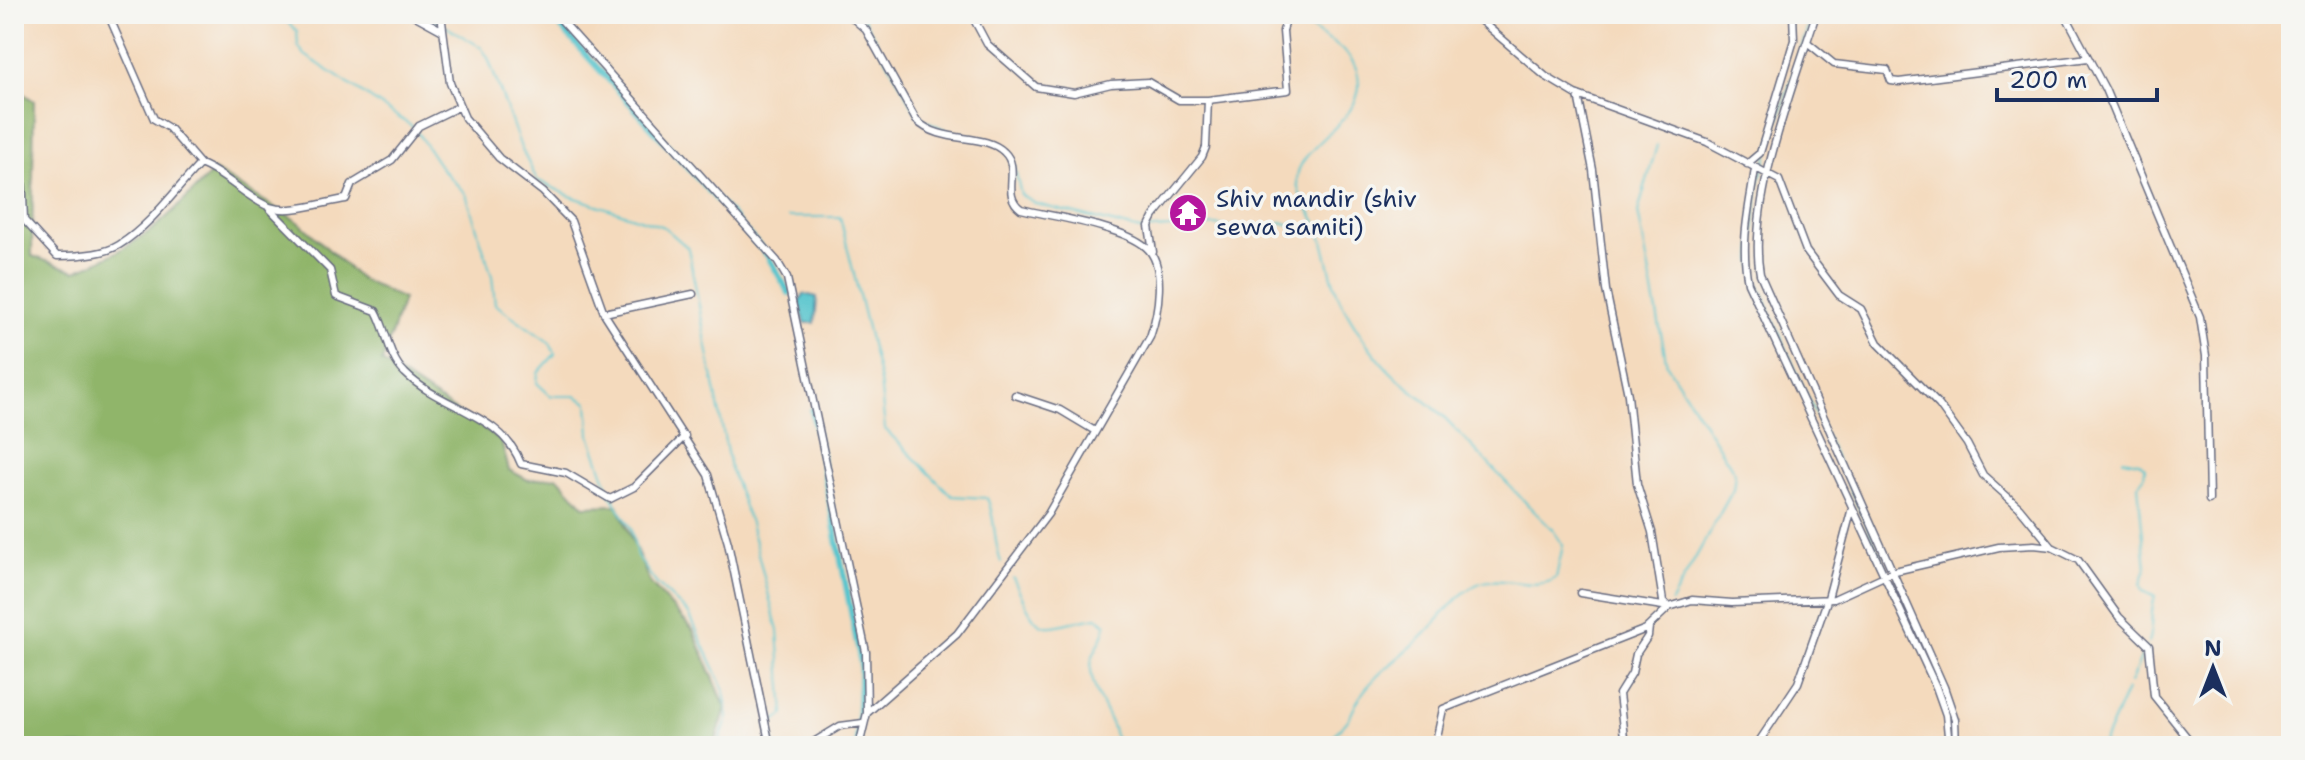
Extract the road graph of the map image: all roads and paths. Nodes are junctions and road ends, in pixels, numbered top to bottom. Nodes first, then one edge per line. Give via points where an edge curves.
1 (108, 14) edge
2 (412, 14) edge
3 (556, 14) edge
4 (848, 14) edge
5 (971, 14) edge
6 (1287, 14) edge
7 (1473, 14) edge
8 (1793, 14) edge
9 (1816, 14) edge
10 (2065, 14) edge
11 (442, 23) edge
12 (1807, 42) junction
13 (2088, 58) junction
14 (1578, 95) junction
15 (1208, 100) junction
16 (460, 106) junction
17 (14, 125) edge
18 (200, 164) junction
19 (1747, 164) junction
20 (1761, 172) junction
21 (267, 206) junction
22 (1155, 260) junction
23 (693, 294) dead end
24 (604, 313) junction
25 (1015, 395) dead end
26 (1095, 431) junction
27 (685, 436) junction
28 (2209, 500) dead end
29 (1852, 508) junction
30 (2052, 547) junction
31 (1895, 571) junction
32 (1884, 577) junction
33 (1580, 593) dead end
34 (1828, 598) junction
35 (1669, 607) junction
36 (1649, 627) junction
37 (867, 713) junction
38 (863, 723) junction
39 (770, 746) edge
40 (807, 746) edge
41 (859, 746) edge
42 (1435, 746) edge
43 (1625, 746) edge
44 (1756, 746) edge
45 (1949, 746) edge
46 (1956, 746) edge
47 (2194, 746) edge

1 - 18 street via 154,119 169,128
2 - 11 street
3 - 37 street via 787,278 863,634
4 - 22 street via 866,30 916,120 928,132 1004,151 1012,166 1013,203 1127,236 1147,247
5 - 15 street via 987,44 1036,87 1074,93 1148,82 1179,100
6 - 15 street via 1283,31 1288,90
7 - 14 street via 1545,76
8 - 19 street via 1794,40 1760,153
9 - 12 street
10 - 13 street
11 - 16 street via 450,83
12 - 13 street via 1834,64 1887,70 1891,81 1899,82
12 - 20 street
13 - 28 street via 2200,317 2206,356
14 - 19 street via 1707,142
14 - 35 street via 1593,170 1606,290 1628,395 1639,500 1652,532 1663,601
15 - 22 street via 1202,157 1170,192 1149,226
16 - 21 street via 416,129 392,160 352,184 346,199 280,209
16 - 24 street via 499,158 571,221
17 - 18 street via 21,148 24,220 57,256 118,246
18 - 21 street
19 - 20 street
20 - 29 street via 1744,232 1748,283
20 - 30 street via 1779,180 1806,251 1839,295 1861,309 1878,343 1957,428 1983,475
20 - 31 street via 1760,274
21 - 27 street via 330,270 336,296 376,311 404,373 500,431 514,445 521,464 566,473 610,499 634,487
22 - 26 street via 1156,321
23 - 24 street
24 - 27 street
25 - 26 street via 1060,410
26 - 37 street via 1048,514 957,634
27 - 39 street via 718,505
29 - 32 street
29 - 34 street
30 - 31 street via 1999,547
30 - 47 street via 2078,560 2119,617 2149,646 2154,696
31 - 32 street
31 - 46 street via 1951,703
32 - 34 street
32 - 45 street via 1936,687
33 - 35 street
34 - 35 street via 1692,600
34 - 44 street via 1798,683
35 - 36 street
36 - 42 street via 1449,706 1441,715
36 - 43 street via 1619,694
37 - 38 street
38 - 40 street via 840,726
38 - 41 street

